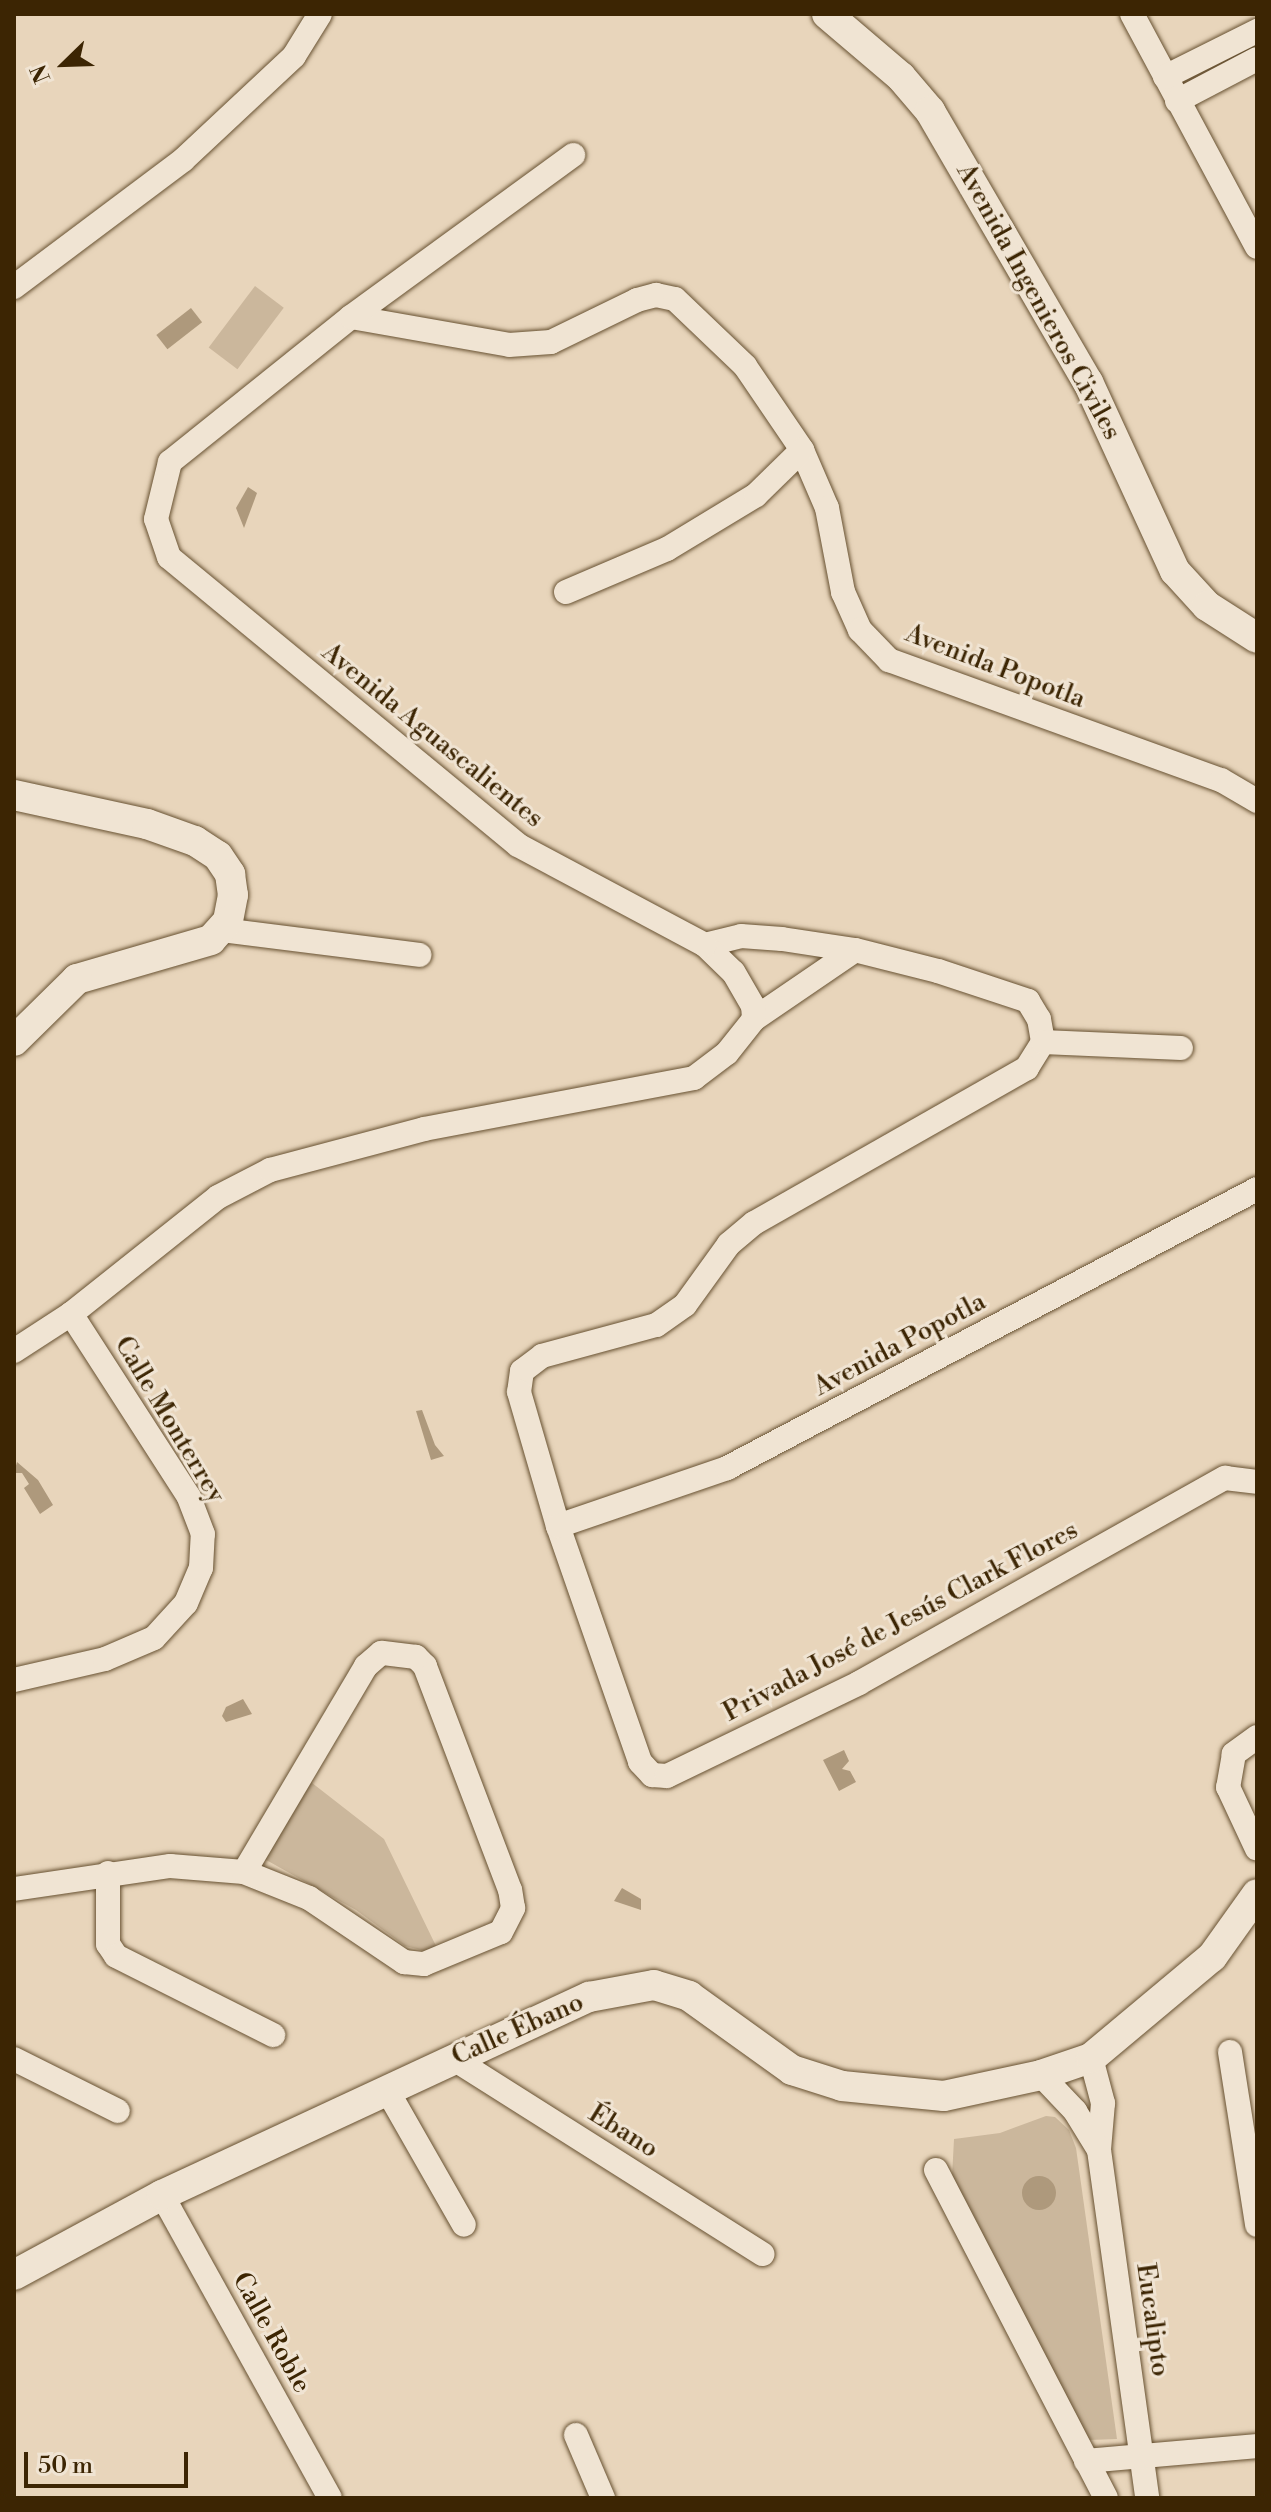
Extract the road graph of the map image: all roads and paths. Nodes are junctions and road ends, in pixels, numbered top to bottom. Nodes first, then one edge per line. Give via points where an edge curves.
1 (320, 14) edge
2 (827, 14) edge
3 (1132, 14) edge
4 (1257, 31) edge
5 (1257, 59) edge
6 (1165, 77) junction
7 (1177, 101) junction
8 (573, 155) dead end
9 (1257, 247) edge
10 (14, 287) edge
11 (351, 317) junction
12 (802, 450) junction
13 (566, 592) dead end
14 (1257, 638) edge
15 (14, 795) edge
16 (1257, 801) edge
17 (222, 930) junction
18 (705, 945) junction
19 (855, 950) junction
20 (419, 955) dead end
21 (754, 1019) junction
22 (14, 1041) edge
23 (1043, 1042) junction
24 (1181, 1048) dead end
25 (1257, 1189) edge
26 (71, 1314) junction
27 (14, 1351) edge
28 (1257, 1482) edge
29 (558, 1526) junction
30 (14, 1680) edge
31 (1257, 1737) edge
32 (1257, 1849) edge
33 (244, 1872) junction
34 (108, 1873) junction
35 (14, 1889) edge
36 (1257, 1894) edge
37 (273, 2035) dead end
38 (1230, 2052) dead end
39 (1091, 2058) junction
40 (14, 2059) edge
41 (454, 2059) junction
42 (1041, 2075) junction
43 (387, 2090) junction
44 (118, 2111) dead end
45 (1099, 2150) junction
46 (936, 2170) dead end
47 (162, 2195) junction
48 (464, 2225) dead end
49 (1257, 2225) edge
50 (762, 2254) dead end
51 (14, 2275) edge
52 (576, 2435) dead end
53 (1257, 2446) edge
54 (1142, 2456) junction
55 (1086, 2461) junction
56 (330, 2498) edge
57 (603, 2498) edge
58 (1106, 2498) edge
59 (1147, 2498) edge

1 - 10 street via 294,56 183,160
2 - 14 street, Avenida Ingenieros Civiles via 901,77 930,111 1088,382 1175,571 1207,606
3 - 6 street
4 - 6 street
5 - 7 street
6 - 7 street
7 - 9 street
8 - 11 street, Avenida Aguascalientes
11 - 12 street, Avenida Popotla via 509,345 551,342 647,297 675,299 745,366
11 - 18 street, Avenida Aguascalientes via 170,462 156,519 169,557 518,845
12 - 13 street via 756,495 680,542
12 - 16 street, Avenida Popotla via 827,508 843,592 860,630 889,660 1221,780
15 - 17 street via 147,824 207,849 230,874 232,908
17 - 20 street
17 - 22 street via 182,951 77,979
18 - 19 street via 741,936
18 - 21 street, Avenida Aguascalientes via 733,972 753,1006
19 - 21 street
19 - 23 street via 1028,1001 1039,1019
21 - 26 street via 727,1053 694,1078 424,1129 270,1170 218,1197
23 - 24 street
23 - 29 street, Privada José de Jesús Clark Flores via 1027,1068 754,1223 729,1244 685,1305 656,1325 542,1356 522,1371 519,1392
25 - 29 street, Avenida Popotla via 727,1468
26 - 27 street
26 - 30 street, Calle Monterrey via 189,1497 203,1534 201,1568 186,1603 154,1638 105,1659
28 - 29 street, Privada José de Jesús Clark Flores via 1225,1478 859,1683 667,1776 652,1775 640,1762
31 - 32 street via 1234,1754 1228,1787
33 - 33 street via 309,1898 404,1962 448,1958 501,1932 513,1908 510,1890 425,1666 416,1657 381,1653 366,1666
33 - 34 street via 170,1866
34 - 35 street
34 - 37 street via 108,1944 116,1956
36 - 39 street, Calle Ébano via 1212,1957
38 - 49 street
39 - 42 street, Calle Ébano
39 - 45 street, Eucalipto via 1103,2103
40 - 44 street
41 - 42 street, Calle Ébano via 589,1997 654,1985 689,1996 792,2070 842,2086 944,2096
41 - 43 street, Calle Ébano
41 - 50 street, Ébano
42 - 45 street, Eucalipto via 1075,2111
43 - 47 street, Calle Ébano
43 - 48 street
45 - 54 street, Eucalipto
46 - 55 street
47 - 51 street, Calle Ébano
47 - 56 street, Calle Roble
52 - 57 street
53 - 54 street
54 - 55 street
54 - 59 street, Eucalipto
55 - 58 street

